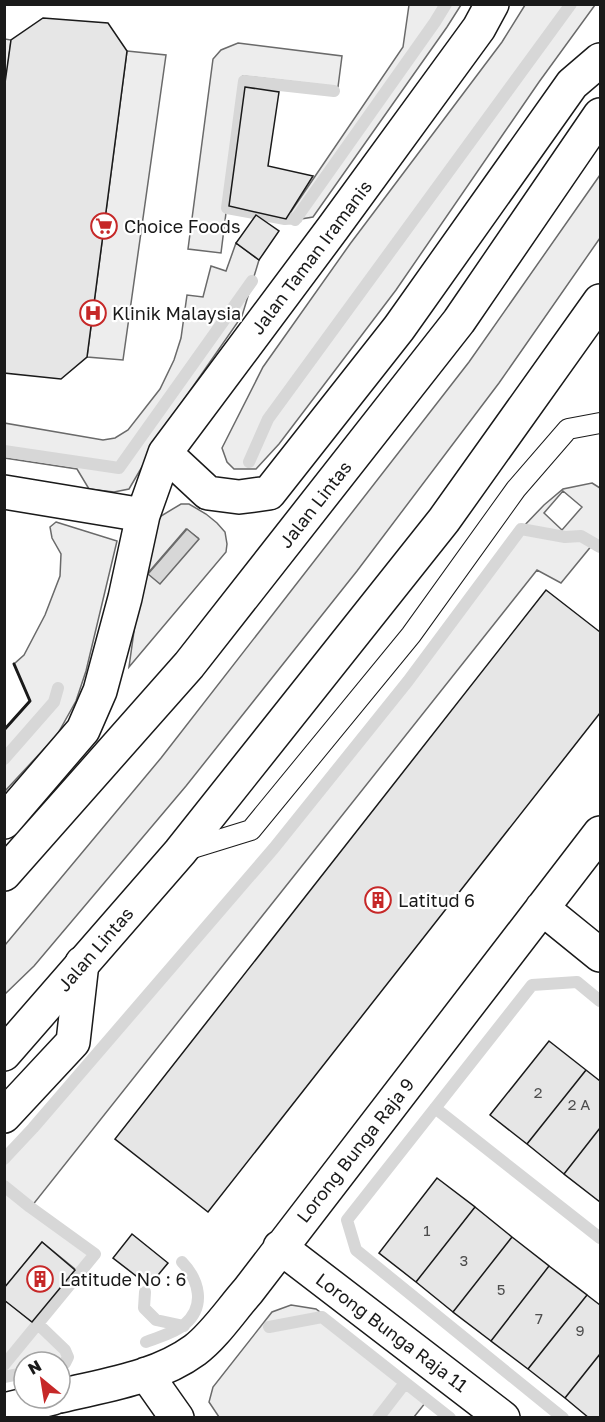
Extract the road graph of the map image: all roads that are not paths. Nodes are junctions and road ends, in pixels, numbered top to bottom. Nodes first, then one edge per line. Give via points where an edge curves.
1 (492, 4) edge
2 (600, 60) edge
3 (600, 115) edge
4 (600, 301) edge
5 (600, 423) edge
6 (165, 453) junction
7 (4, 492) edge
8 (142, 515) junction
9 (4, 822) edge
10 (600, 833) edge
11 (180, 852) junction
12 (4, 874) edge
13 (542, 908) junction
14 (600, 954) edge
15 (82, 963) junction
16 (5, 1054) edge
17 (4, 1116) edge
18 (280, 1247) junction
19 (146, 1374) junction
20 (72, 1393) edge
21 (177, 1418) edge
22 (503, 1418) edge

1 - 6 main road, Jalan Taman Iramanis via 479,28
2 - 6 main road via 572,84 399,328 269,492 239,497 208,493
3 - 12 main road, Jalan Lintas via 452,330 189,665
4 - 11 main road, Jalan Lintas via 444,520
5 - 11 lane via 568,429 516,489 411,635 251,830
6 - 8 main road, Jalan Taman Iramanis
7 - 8 main road
8 - 9 main road, Jalan Taman Iramanis via 100,691 83,730
10 - 13 main road, Lorong Bunga Raja 9
11 - 15 main road, Jalan Lintas
13 - 14 main road
13 - 18 main road, Lorong Bunga Raja 9
15 - 16 main road, Jalan Lintas
15 - 17 main road via 73,1041
18 - 19 main road, Lorong Bunga Raja 9 via 248,1291 196,1350
18 - 22 main road, Lorong Bunga Raja 11
19 - 20 main road, Lorong Bunga Raja 9
19 - 21 main road

